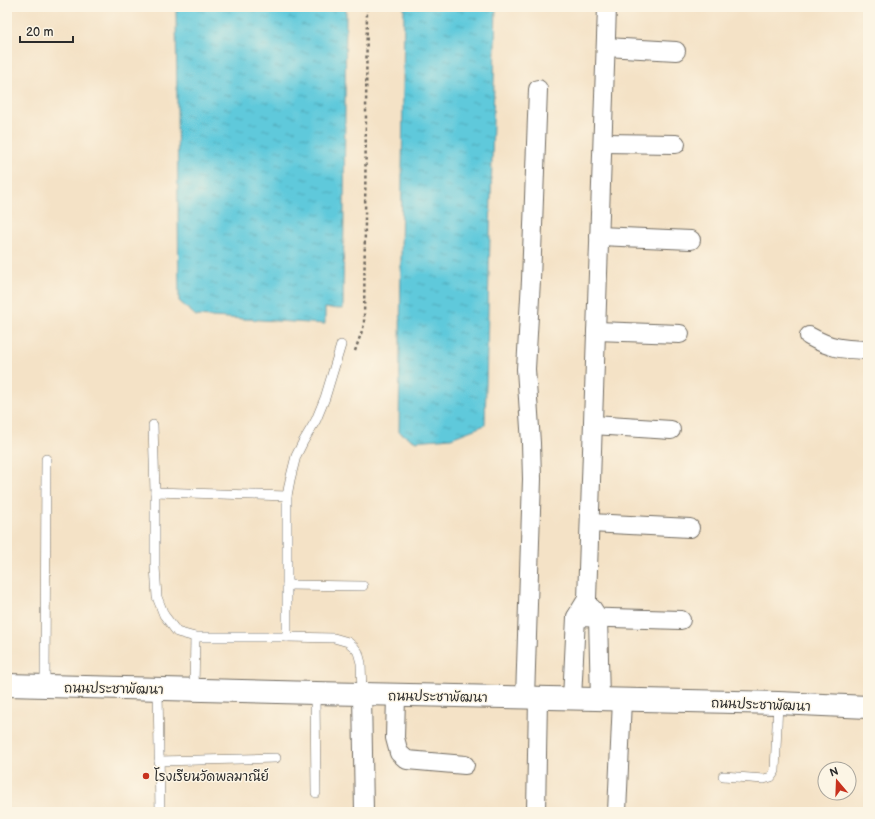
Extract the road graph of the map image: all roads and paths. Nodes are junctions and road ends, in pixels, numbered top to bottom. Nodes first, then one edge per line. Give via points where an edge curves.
1 (367, 7) edge
2 (607, 7) edge
3 (606, 47) junction
4 (676, 51) dead end
5 (538, 89) dead end
6 (603, 143) junction
7 (676, 144) dead end
8 (599, 236) junction
9 (691, 240) dead end
10 (596, 331) junction
11 (680, 334) dead end
12 (809, 336) dead end
13 (341, 345) dead end
14 (868, 350) edge
15 (354, 353) dead end
16 (153, 425) dead end
17 (593, 425) junction
18 (671, 430) dead end
19 (46, 459) dead end
20 (155, 492) junction
21 (287, 496) junction
22 (590, 523) junction
23 (690, 528) dead end
24 (287, 585) junction
25 (363, 586) dead end
26 (587, 599) junction
27 (576, 617) junction
28 (598, 617) junction
29 (680, 620) dead end
30 (195, 637) junction
31 (287, 637) junction
32 (7, 685) edge
33 (45, 686) junction
34 (158, 689) junction
35 (194, 690) junction
36 (315, 694) junction
37 (362, 694) junction
38 (396, 695) junction
39 (532, 698) junction
40 (572, 699) junction
41 (600, 700) junction
42 (622, 700) junction
43 (778, 703) junction
44 (868, 708) edge
45 (276, 758) dead end
46 (159, 761) junction
47 (465, 765) dead end
48 (723, 776) dead end
49 (316, 793) dead end
50 (160, 812) edge
51 (364, 812) edge
52 (536, 812) edge
53 (616, 812) edge

1 - 15 path via 364,325
2 - 3 street
3 - 4 street
3 - 6 street
5 - 39 street via 526,369 532,479
6 - 7 street
6 - 8 street
8 - 9 street
8 - 10 street
10 - 11 street
10 - 17 street
12 - 14 street via 842,349
13 - 21 lane via 325,398 296,456
16 - 20 lane
17 - 18 street
17 - 22 street
19 - 33 lane
20 - 21 lane
20 - 30 lane via 155,566 158,597 164,615 177,632
21 - 24 lane
22 - 23 street
22 - 26 street
24 - 25 lane
24 - 31 lane
26 - 27 street
26 - 28 street
27 - 28 street
27 - 40 street
28 - 29 street
28 - 41 street
30 - 31 lane
30 - 35 lane
31 - 37 lane via 334,638 348,642 358,652 361,663
32 - 33 street, ถนนประชาพัฒนา
33 - 34 street, ถนนประชาพัฒนา
34 - 35 street, ถนนประชาพัฒนา
34 - 46 lane
35 - 36 street, ถนนประชาพัฒนา
36 - 37 street, ถนนประชาพัฒนา
36 - 49 lane
37 - 38 street, ถนนประชาพัฒนา
37 - 51 street
38 - 39 street, ถนนประชาพัฒนา
38 - 47 street via 395,738 399,753 407,760
39 - 40 street, ถนนประชาพัฒนา
39 - 52 street
40 - 41 street, ถนนประชาพัฒนา
41 - 42 street, ถนนประชาพัฒนา
42 - 43 street, ถนนประชาพัฒนา
42 - 53 street
43 - 44 street, ถนนประชาพัฒนา
43 - 48 lane via 775,771 771,777 764,779
45 - 46 lane
46 - 50 lane

